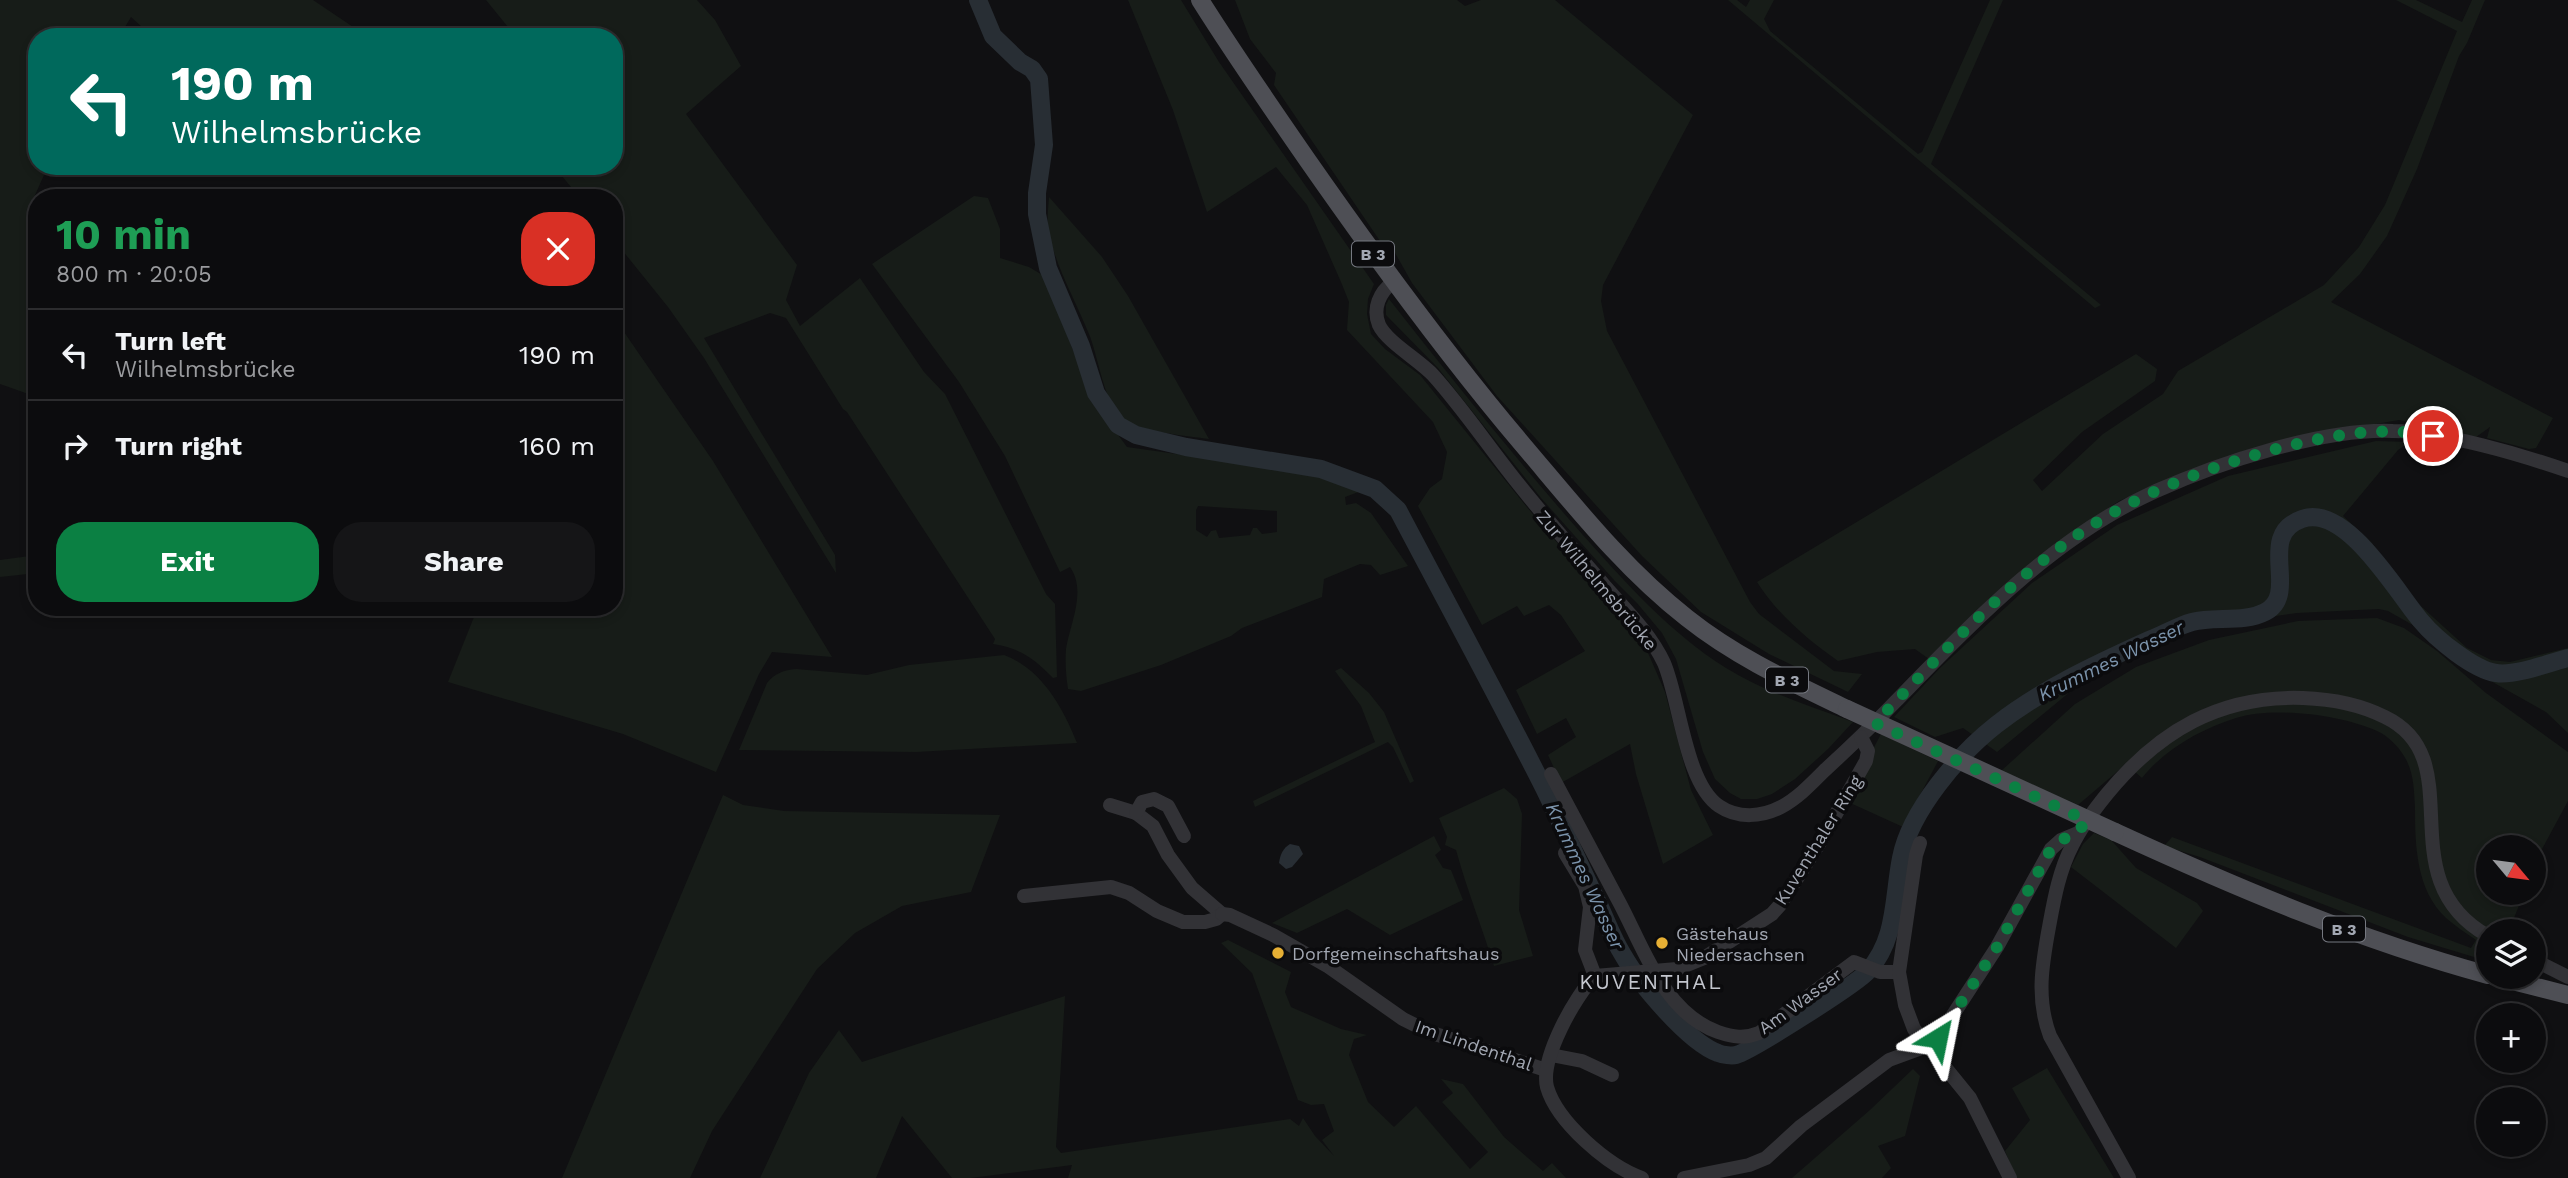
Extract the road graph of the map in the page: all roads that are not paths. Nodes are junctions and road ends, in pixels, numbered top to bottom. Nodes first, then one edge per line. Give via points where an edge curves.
1 (1200, 0) edge
2 (1393, 282) junction
3 (2568, 471) edge
4 (1882, 726) junction
5 (1861, 737) junction
6 (1551, 774) dead end
7 (1110, 805) dead end
8 (1136, 813) junction
9 (2086, 820) junction
10 (2078, 833) junction
11 (1184, 836) dead end
12 (1920, 843) dead end
13 (1565, 853) dead end
14 (1024, 896) dead end
15 (1222, 914) junction
16 (2476, 927) edge
17 (2546, 966) edge
18 (1646, 971) junction
19 (2476, 971) edge
20 (1899, 972) junction
21 (1595, 976) junction
22 (2568, 977) edge
23 (2546, 987) edge
24 (2568, 995) edge
25 (1927, 1046) junction
26 (1549, 1062) junction
27 (1612, 1075) dead end
28 (1642, 1178) edge
29 (1684, 1178) edge
30 (2010, 1178) edge
31 (2129, 1178) edge

1 - 2 main road, B 3
2 - 5 street, Zur Wilhelmsbrücke via 1377,305 1383,331 1433,376 1649,638 1668,675 1701,786 1713,801 1747,815 1780,808
2 - 19 main road, B 3, bridge via 1565,495 1654,590 1729,649 1847,709 2214,878 2300,914
3 - 4 street, Zur Wilhelmsbrücke via 2429,435 2378,430 2296,444 2184,479 2096,523 2032,569
4 - 5 street, Zur Wilhelmsbrücke
4 - 9 street, bridge
5 - 18 street, Kuventhaler Ring via 1868,751 1866,761 1780,905 1762,922 1704,958 1677,969
6 - 18 street, Am Wasser via 1630,921
7 - 8 street
8 - 11 street via 1142,802 1154,799 1168,806
8 - 15 street via 1153,827 1192,888
9 - 10 street
9 - 16 street via 2128,768 2190,722 2236,704 2284,697 2330,700 2366,709 2386,717 2417,741 2429,778 2432,850 2444,891
10 - 25 street via 2051,849 1975,981 1946,1027
10 - 31 street via 2060,877 2041,979 2043,1018
12 - 20 street
13 - 21 street via 1585,887 1590,907 1585,950
14 - 15 street via 1111,887 1183,922 1205,922
15 - 26 street, Im Lindenthal via 1273,935 1429,1032
17 - 22 street
18 - 20 street, Am Wasser via 1697,1021 1739,1038 1759,1033 1854,962 1880,972
18 - 21 street, Kuventhaler Ring
20 - 25 street via 1909,1017
21 - 26 street via 1568,1016
23 - 24 main road, B 3
25 - 29 street via 1889,1060 1766,1158
25 - 30 street via 1970,1098
26 - 27 street, Im Lindenthal via 1582,1061
26 - 28 street via 1547,1085 1567,1120 1598,1154

